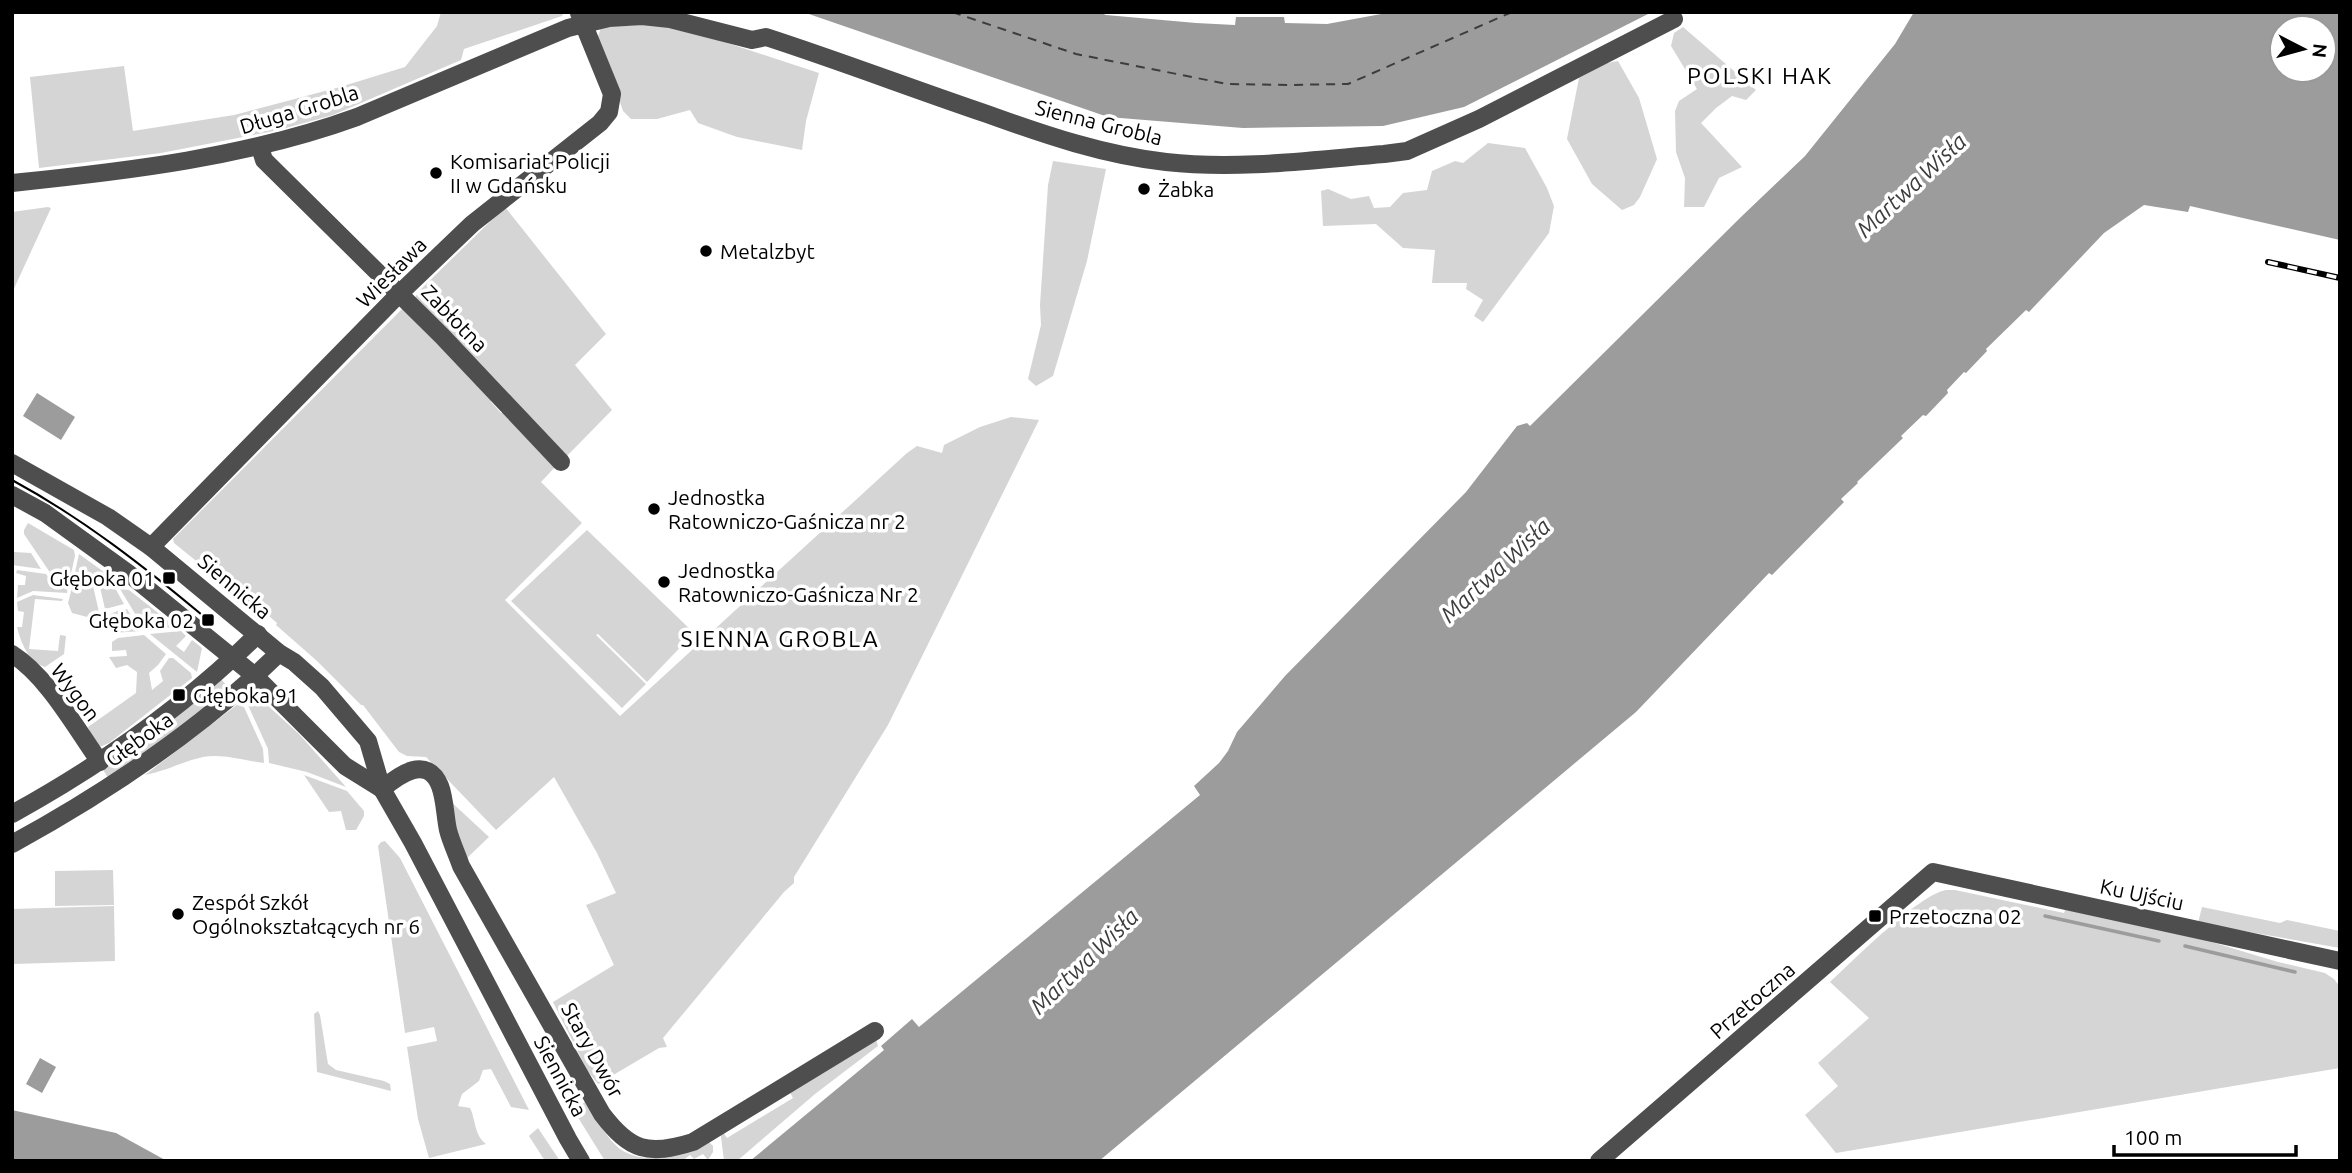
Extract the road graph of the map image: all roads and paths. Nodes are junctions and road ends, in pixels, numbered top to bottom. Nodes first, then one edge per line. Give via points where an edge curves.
1 (581, 18) edge
2 (1674, 19) dead end
3 (260, 147) junction
4 (12, 183) edge
5 (400, 293) junction
6 (561, 461) dead end
7 (12, 463) edge
8 (12, 495) edge
9 (151, 547) junction
10 (258, 634) junction
11 (279, 653) junction
12 (12, 654) edge
13 (234, 658) junction
14 (255, 676) junction
15 (94, 766) junction
16 (382, 789) junction
17 (103, 791) junction
18 (12, 814) edge
19 (12, 844) edge
20 (1933, 872) joint
21 (2340, 961) edge
22 (875, 1031) dead end
23 (581, 1161) edge
24 (1600, 1161) edge

1 - 2 street, Sienna Grobla via 649,17 697,24 752,40 766,37 1072,143 1152,160 1216,165 1407,151 1496,111
1 - 3 street, Długa Grobla via 357,117
1 - 5 street, Wiesława via 609,82 609,112 472,225
3 - 4 street, Długa Grobla
3 - 5 street, Zabłotna via 264,160
5 - 6 street, Zabłotna
5 - 9 street, Wiesława
7 - 9 street, Siennicka
8 - 13 street, Siennicka via 128,573
9 - 10 street, Siennicka
10 - 11 street, Siennicka
10 - 13 street, Głęboka
11 - 14 street, Głęboka
11 - 16 street, Siennicka via 322,687 360,730 368,741
12 - 15 street, Wygon via 44,683
13 - 14 street, Siennicka
13 - 15 street, Głęboka via 184,701
14 - 16 street, Siennicka via 345,766
14 - 17 street, Głęboka via 174,742
15 - 17 street, Wygon
15 - 18 street, Głęboka
16 - 22 street, Stary Dwór via 414,769 434,776 461,866 602,1114 629,1143 657,1149 692,1142
16 - 23 street, Siennicka
17 - 19 street, Głęboka
20 - 21 street, Ku Ujściu
20 - 24 street, Przetoczna

